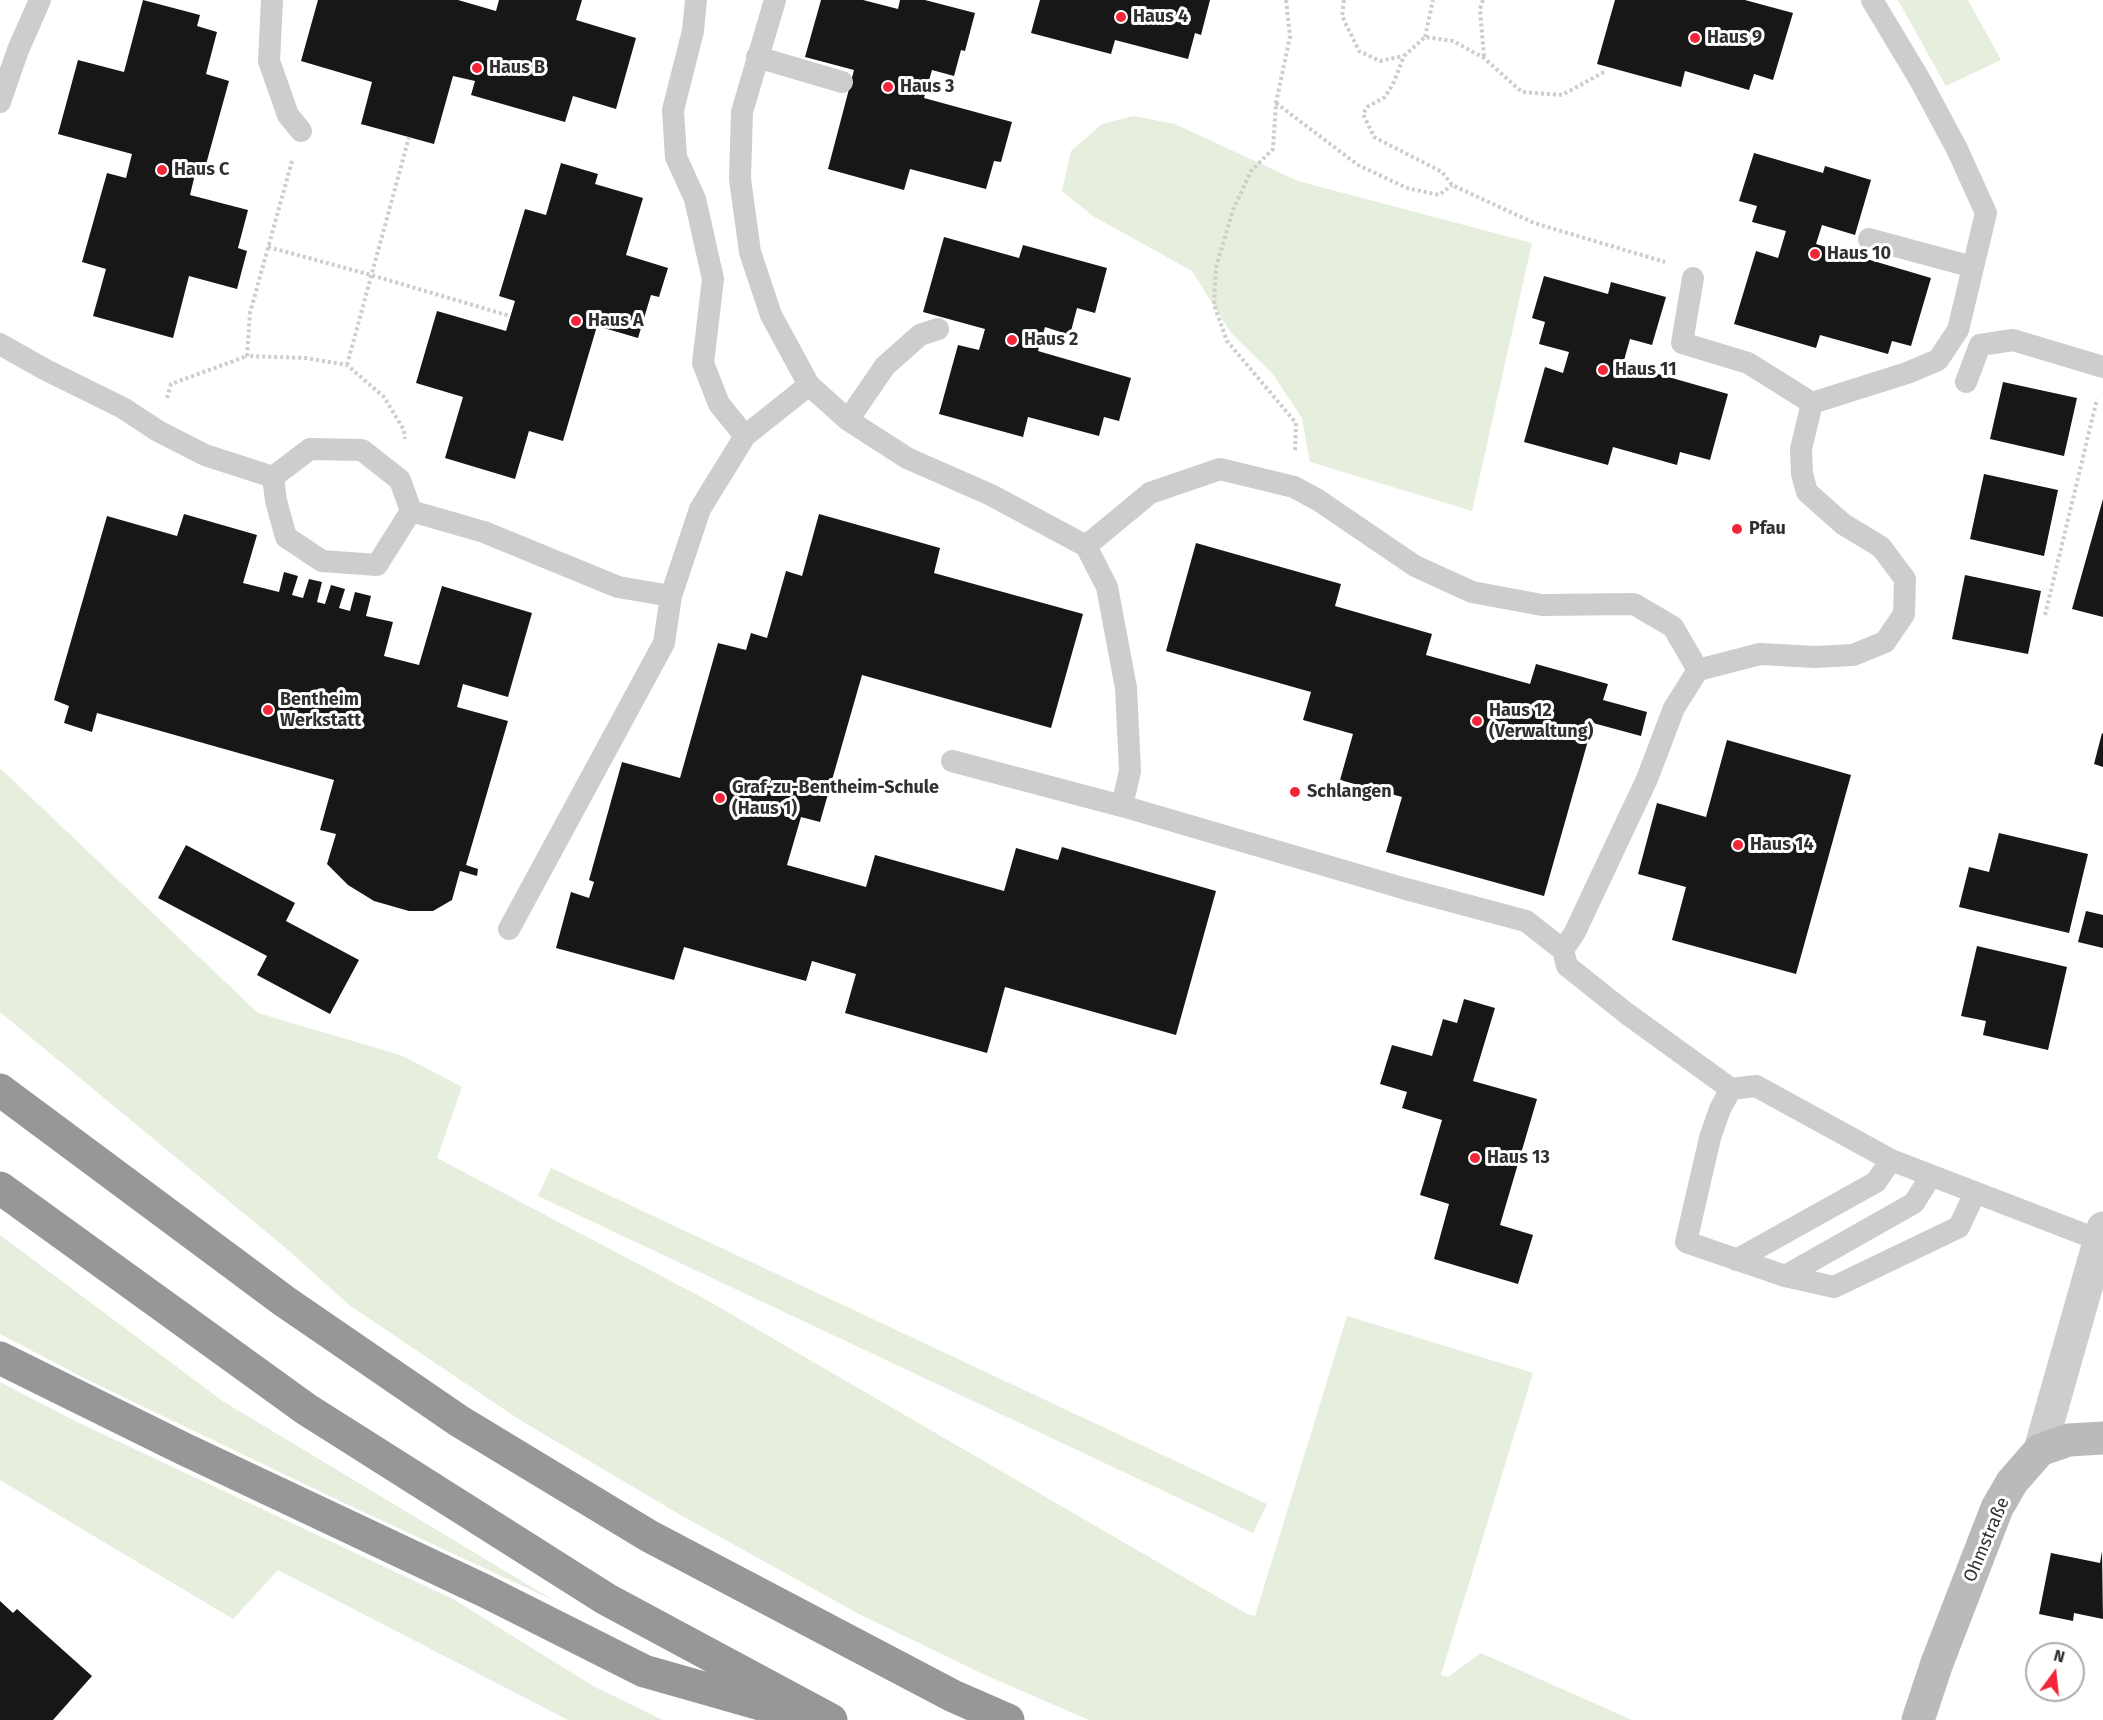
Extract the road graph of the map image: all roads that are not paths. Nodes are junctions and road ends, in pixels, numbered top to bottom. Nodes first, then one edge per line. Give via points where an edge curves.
1 (40, 0) edge
2 (272, 0) edge
3 (696, 0) edge
4 (775, 0) edge
5 (1872, 0) edge
6 (757, 57) junction
7 (842, 82) dead end
8 (0, 102) edge
9 (301, 131) road end
10 (1869, 239) dead end
11 (1973, 267) junction
12 (1693, 278) road end
13 (938, 329) dead end
14 (0, 344) edge
15 (2103, 367) edge
16 (1966, 382) dead end
17 (809, 385) junction
18 (1812, 403) junction
19 (848, 420) junction
20 (745, 436) junction
21 (273, 477) junction
22 (411, 511) junction
23 (1086, 546) junction
24 (671, 596) junction
25 (1698, 670) junction
26 (952, 761) dead end
27 (1122, 806) junction
28 (509, 928) dead end
29 (1563, 950) junction
30 (1731, 1089) junction
31 (0, 1090) edge
32 (1891, 1160) junction
33 (1930, 1176) junction
34 (0, 1188) edge
35 (1975, 1193) junction
36 (2101, 1234) edge
37 (1736, 1260) junction
38 (1785, 1276) junction
39 (0, 1358) edge
40 (2103, 1438) edge
41 (2040, 1450) junction
42 (817, 1720) edge
43 (831, 1720) edge
44 (1008, 1720) edge
45 (1918, 1720) edge

1 - 8 lane
2 - 9 lane via 268,61 288,115
3 - 20 lane via 693,31 673,110 676,157 695,199 713,279 704,363 719,404
4 - 6 lane
5 - 11 lane via 1957,149 1986,213
6 - 7 lane
6 - 17 lane via 742,112 740,179 750,252 771,315
10 - 11 lane
11 - 18 lane via 1958,330 1938,360
12 - 18 lane via 1682,343 1748,363
13 - 19 lane via 920,335 885,366
14 - 21 lane via 205,455
15 - 16 lane via 2013,340 1980,345
17 - 19 lane
17 - 20 lane
18 - 25 lane via 1801,449 1807,492 1843,524 1881,547 1905,579 1904,614 1885,642 1853,655 1760,654
19 - 23 lane via 907,458 991,495
20 - 24 lane via 700,509
21 - 22 lane via 310,449 362,450 400,480
21 - 22 lane via 286,537 322,561 377,565
22 - 24 lane via 484,532 618,587
23 - 25 lane via 1150,493 1220,469 1294,487 1415,566 1472,592 1542,605 1634,604 1673,627
23 - 27 lane via 1107,587 1126,688 1130,771
24 - 28 lane via 664,643
25 - 29 lane via 1674,708 1647,779
26 - 27 lane
27 - 29 lane via 1526,921
29 - 30 lane via 1567,966
30 - 32 lane via 1756,1086
30 - 37 lane via 1710,1138 1686,1242
31 - 44 highway via 284,1301 459,1421 649,1536 953,1696
32 - 33 lane
32 - 37 lane via 1876,1182
33 - 35 lane
33 - 38 lane via 1914,1203
34 - 43 highway via 306,1409 606,1599
35 - 36 lane
35 - 38 lane via 1959,1227 1834,1287
36 - 41 street, Ohmstraße
37 - 38 lane
39 - 42 highway via 644,1671
40 - 41 street via 2069,1440
41 - 45 street, Ohmstraße via 2012,1482 1997,1508

